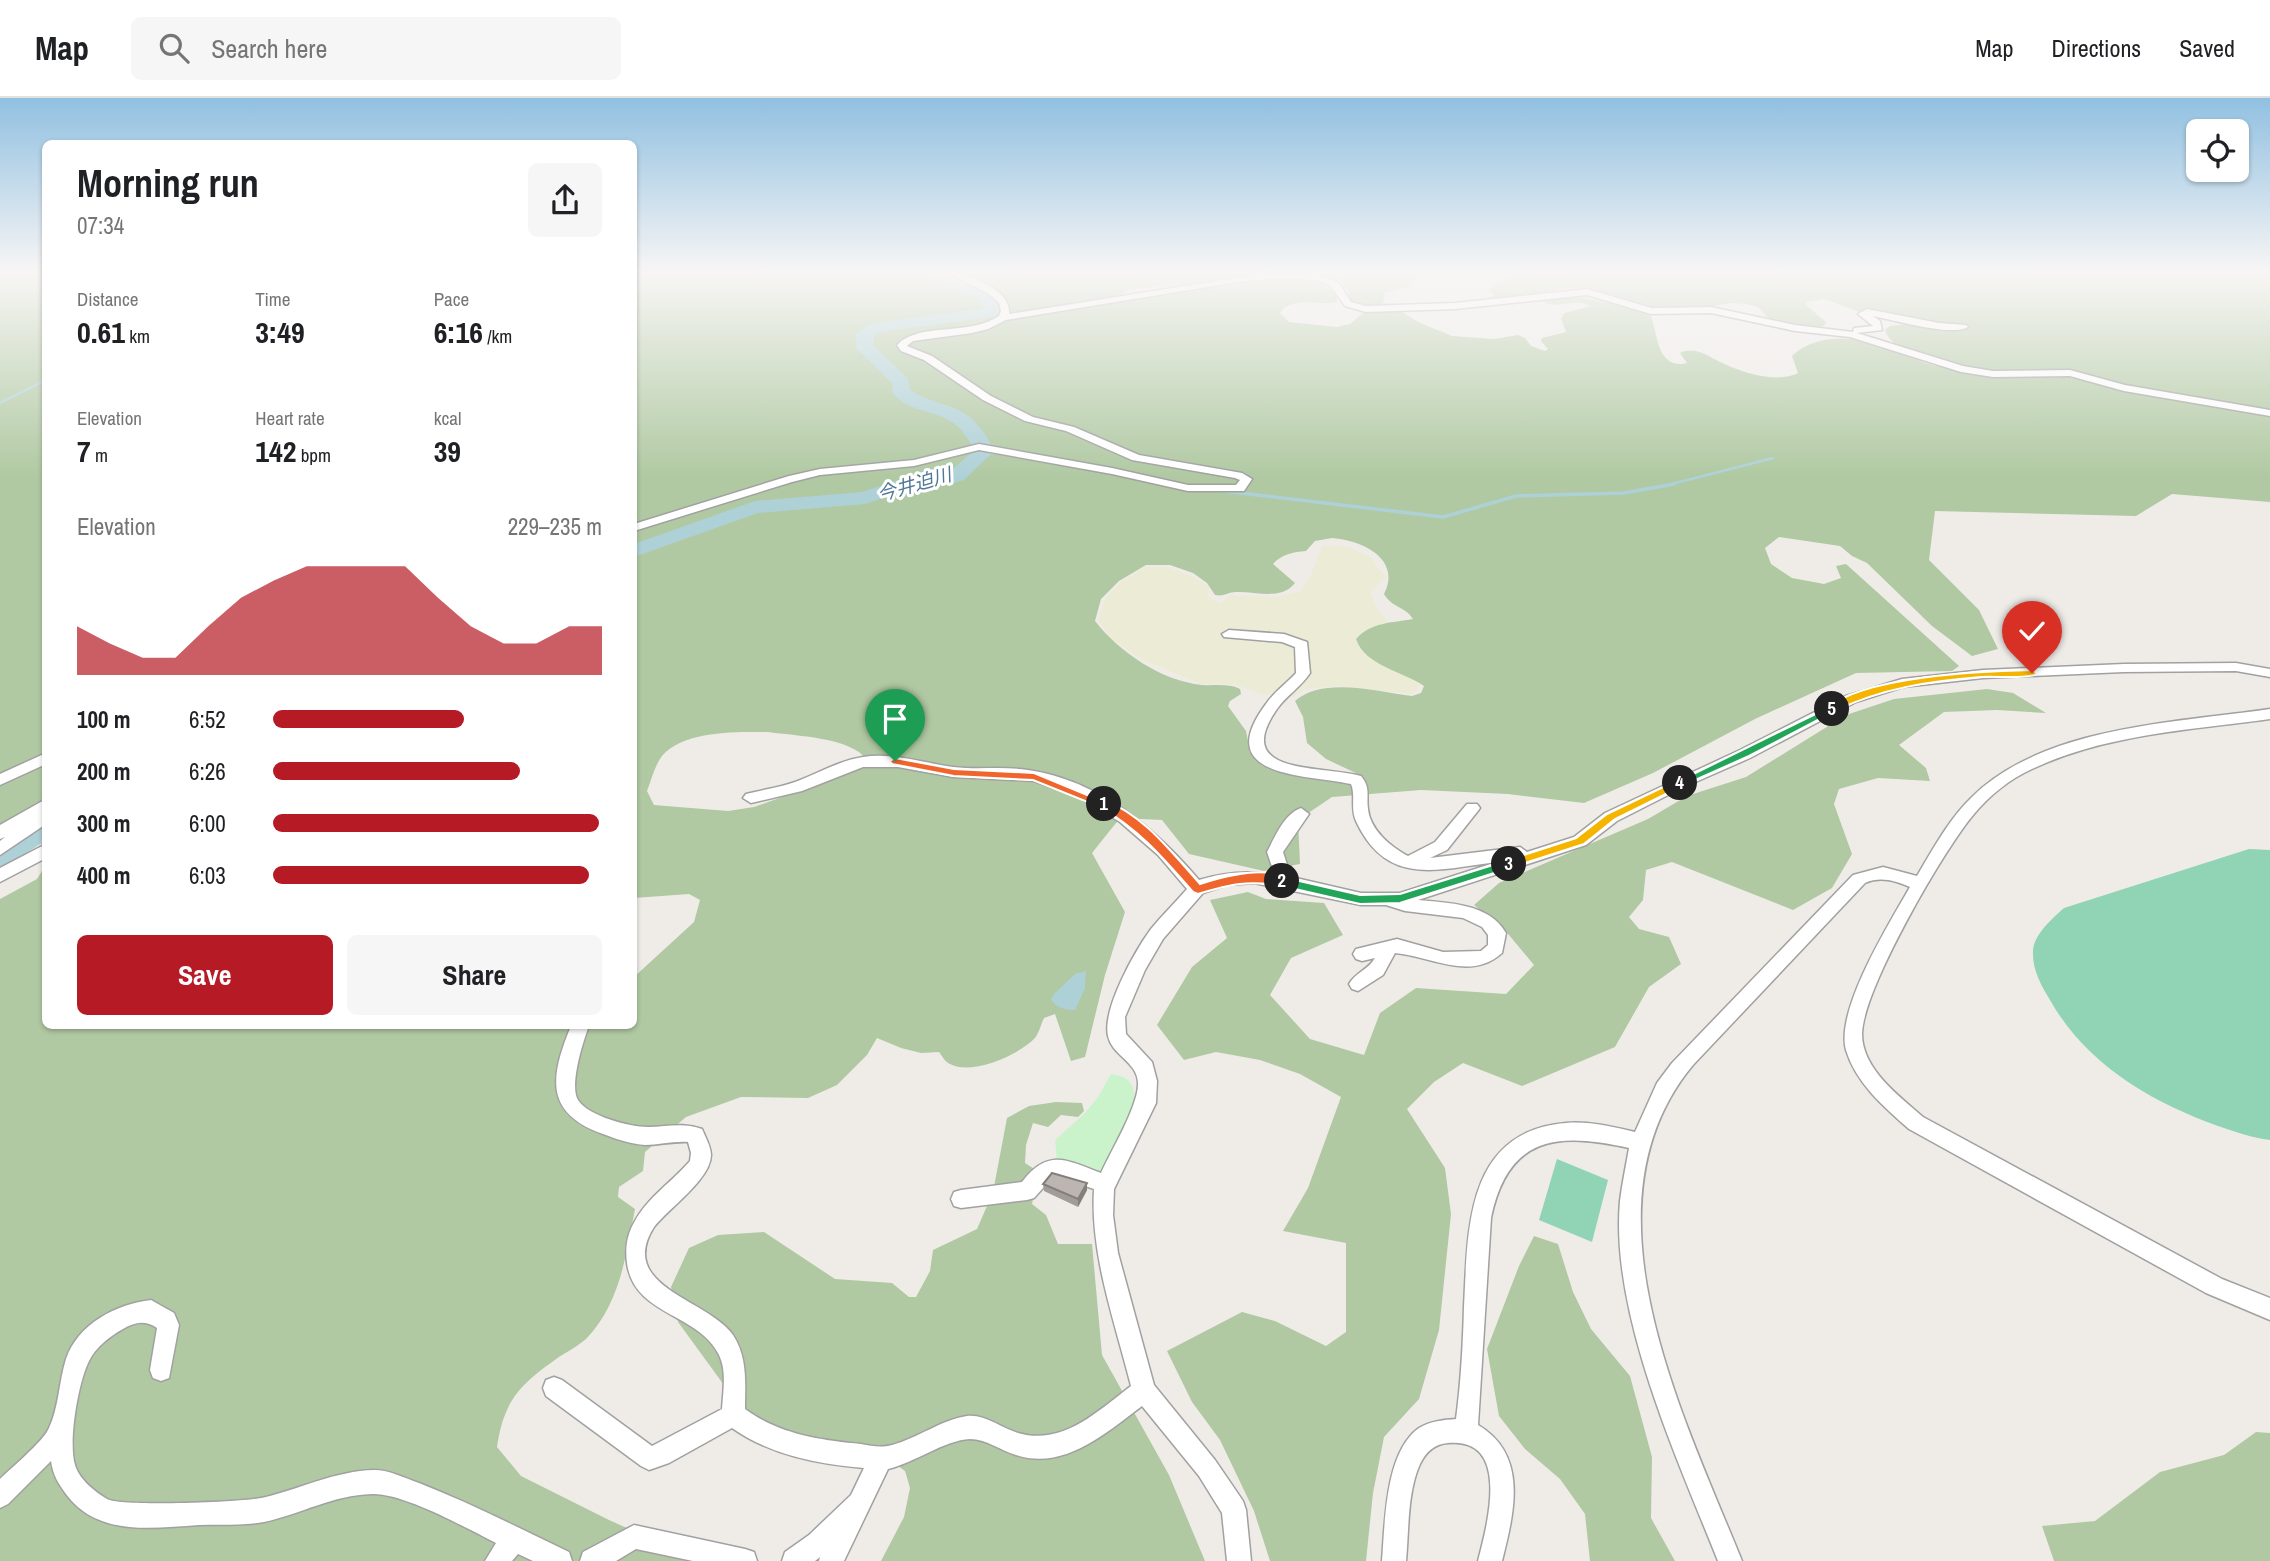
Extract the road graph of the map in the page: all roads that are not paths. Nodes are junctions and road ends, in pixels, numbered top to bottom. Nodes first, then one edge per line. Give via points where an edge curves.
1 (905, 342) edge
2 (1880, 342) edge
3 (2270, 413) edge
4 (637, 527) edge
5 (1229, 634) dead end
6 (2270, 673) edge
7 (2270, 714) edge
8 (42, 760) edge
9 (0, 780) edge
10 (751, 797) dead end
11 (42, 807) edge
12 (1472, 808) dead end
13 (1301, 814) dead end
14 (42, 819) edge
15 (0, 833) edge
16 (0, 849) edge
17 (42, 852) edge
18 (1547, 852) junction
19 (1405, 863) junction
20 (0, 876) edge
21 (1290, 883) junction
22 (1921, 884) junction
23 (1198, 889) junction
24 (1387, 899) junction
25 (1389, 948) junction
26 (1362, 954) dead end
27 (1358, 984) dead end
28 (579, 1029) edge
29 (1640, 1142) junction
30 (1106, 1184) junction
31 (961, 1199) dead end
32 (2270, 1309) edge
33 (161, 1370) dead end
34 (554, 1388) dead end
35 (1144, 1391) junction
36 (733, 1415) junction
37 (1466, 1430) junction
38 (59, 1436) junction
39 (881, 1459) junction
40 (0, 1496) edge
41 (859, 1501) junction
42 (514, 1539) junction
43 (497, 1561) edge
44 (560, 1561) edge
45 (592, 1561) edge
46 (745, 1561) edge
47 (794, 1561) edge
48 (831, 1561) edge
49 (1239, 1561) edge
50 (1394, 1561) edge
51 (1490, 1561) edge
52 (1730, 1561) edge

1 - 4 street via 904,349 1029,419 1080,433 1136,458 1238,475 1246,482 1231,491 1188,488 979,447 914,463 789,479
2 - 3 street via 1961,369 1993,374 2070,373 2124,388
5 - 19 street via 1284,638 1302,645 1303,673 1269,709 1257,736 1258,751 1267,763 1281,770 1356,780 1362,789 1360,807 1366,825
6 - 18 street via 2236,667 2124,668 1983,674 1902,684 1851,699 1611,817 1580,841
7 - 22 street via 2071,747 2026,766 1989,789 1962,817
8 - 9 street
10 - 23 street via 795,788 864,762 895,761 954,772 1034,776 1094,799 1131,821
11 - 15 street
12 - 19 street via 1441,846
13 - 21 street via 1275,852
14 - 16 street
17 - 20 street
18 - 19 street
18 - 24 street via 1400,899
21 - 23 street via 1244,877
21 - 24 street via 1360,899
22 - 29 street via 1892,873 1872,872 1859,879 1665,1087
22 - 32 street via 1855,1014 1853,1037 1868,1074 1890,1101 1959,1149 2214,1286
23 - 30 street via 1148,946 1116,1017 1117,1037 1145,1068 1148,1091
24 - 25 street via 1485,919 1498,938 1496,948 1485,958 1443,959 1397,946
25 - 26 street
25 - 27 street via 1377,970
28 - 36 street via 570,1051 568,1101 573,1108 604,1127 645,1136 682,1131 695,1135 698,1142 699,1165 641,1229 635,1265 650,1290 723,1339 736,1369
29 - 37 street via 1590,1132 1556,1133 1517,1149 1497,1169 1483,1202
29 - 52 street via 1629,1219 1636,1285 1661,1380
30 - 31 street via 1050,1169 1027,1191
30 - 35 street via 1103,1215 1108,1253
33 - 38 street via 166,1321 144,1310 106,1326 77,1360
34 - 36 street via 649,1458
35 - 39 street via 1068,1443 1048,1449 1026,1447 969,1427
35 - 49 street via 1207,1468 1234,1510
36 - 39 street via 744,1424 812,1451
37 - 50 street via 1430,1434 1414,1448 1401,1493
37 - 51 street via 1488,1445 1505,1499
38 - 40 street
38 - 42 street via 64,1472 72,1485 107,1513 142,1516 263,1510 326,1489 372,1482 449,1507
39 - 41 street
41 - 47 street via 818,1544
41 - 48 street
42 - 43 street
42 - 44 street
45 - 46 street via 634,1537

